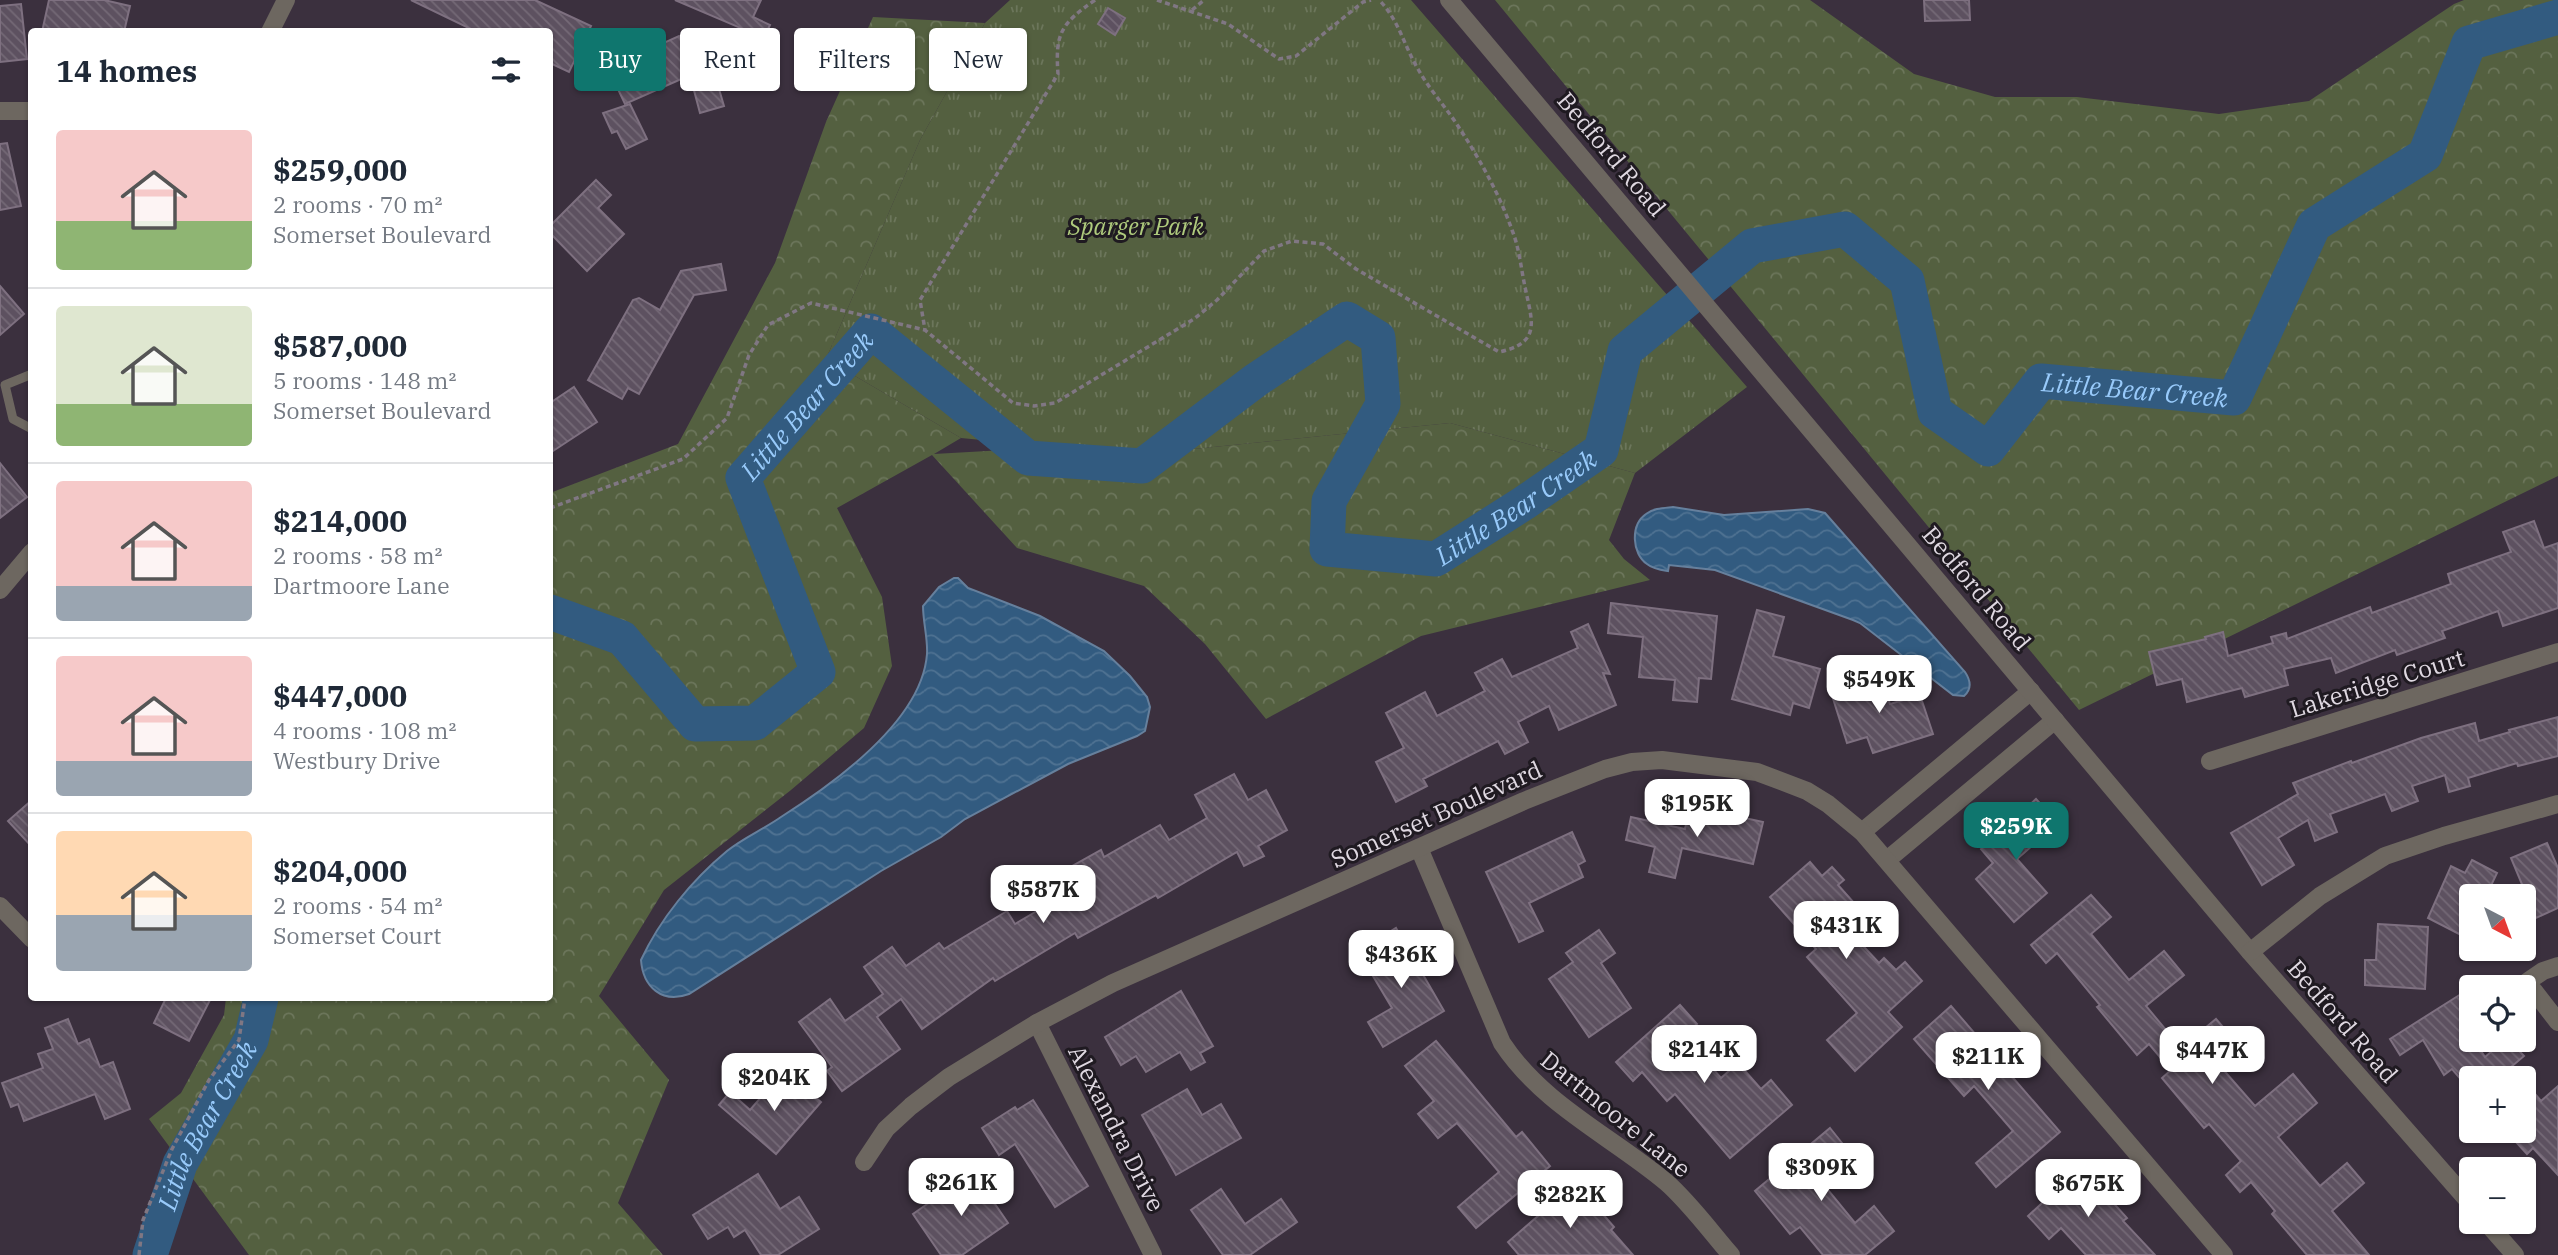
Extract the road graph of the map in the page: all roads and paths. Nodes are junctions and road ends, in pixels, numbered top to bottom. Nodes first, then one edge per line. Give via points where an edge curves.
1 (286, 0) edge
2 (1095, 0) edge
3 (1157, 0) edge
4 (1204, 0) edge
5 (1371, 0) edge
6 (1379, 0) edge
7 (1449, 0) edge
8 (1192, 10) junction
9 (272, 28) edge
10 (0, 111) edge
11 (28, 111) edge
12 (925, 330) junction
13 (28, 376) edge
14 (28, 427) edge
15 (553, 507) edge
16 (28, 557) edge
17 (0, 590) edge
18 (2558, 652) edge
19 (2031, 691) junction
20 (2055, 720) junction
21 (2210, 761) dead end
22 (2558, 804) edge
23 (1863, 832) junction
24 (1419, 848) junction
25 (1887, 860) junction
26 (0, 906) edge
27 (28, 935) edge
28 (2250, 952) junction
29 (2558, 966) edge
30 (245, 1001) edge
31 (2558, 1022) edge
32 (1037, 1023) junction
33 (864, 1162) dead end
34 (2459, 1190) edge
35 (2497, 1234) edge
36 (139, 1255) edge
37 (1153, 1255) edge
38 (1731, 1255) edge
39 (2224, 1255) edge
40 (2515, 1255) edge

1 - 9 street
2 - 12 path via 1060,32 1058,75 920,300
3 - 8 path
4 - 8 path
5 - 8 path via 1296,56 1279,59 1228,24
6 - 12 path via 1496,191 1513,232 1531,317 1530,335 1519,348 1499,352 1356,269 1323,244 1292,241 1264,251 1194,319 1055,403 1013,403
7 - 19 street, Bedford Road
10 - 11 street
12 - 15 path via 811,303 768,325 749,355 727,418 682,459
13 - 14 lane via 5,385 13,419
16 - 17 street
18 - 21 street, Lakeridge Court
19 - 20 street, Bedford Road
19 - 23 street
20 - 25 street
20 - 28 street, Bedford Road
22 - 28 street via 2385,856 2320,896
23 - 24 street, Somerset Boulevard via 1807,791 1758,772 1662,760 1605,769
23 - 25 street, Somerset Boulevard
24 - 32 street, Somerset Boulevard via 1113,983
24 - 38 street, Dartmoore Lane via 1502,1043 1514,1061 1560,1106 1668,1183
25 - 39 street, Somerset Boulevard
26 - 27 street
28 - 34 street, Bedford Road
29 - 31 street via 2527,982
30 - 36 path via 239,1040 209,1080 172,1149 143,1220
32 - 33 street, Somerset Boulevard via 911,1106 886,1129
32 - 37 street, Alexandra Drive
35 - 40 street

